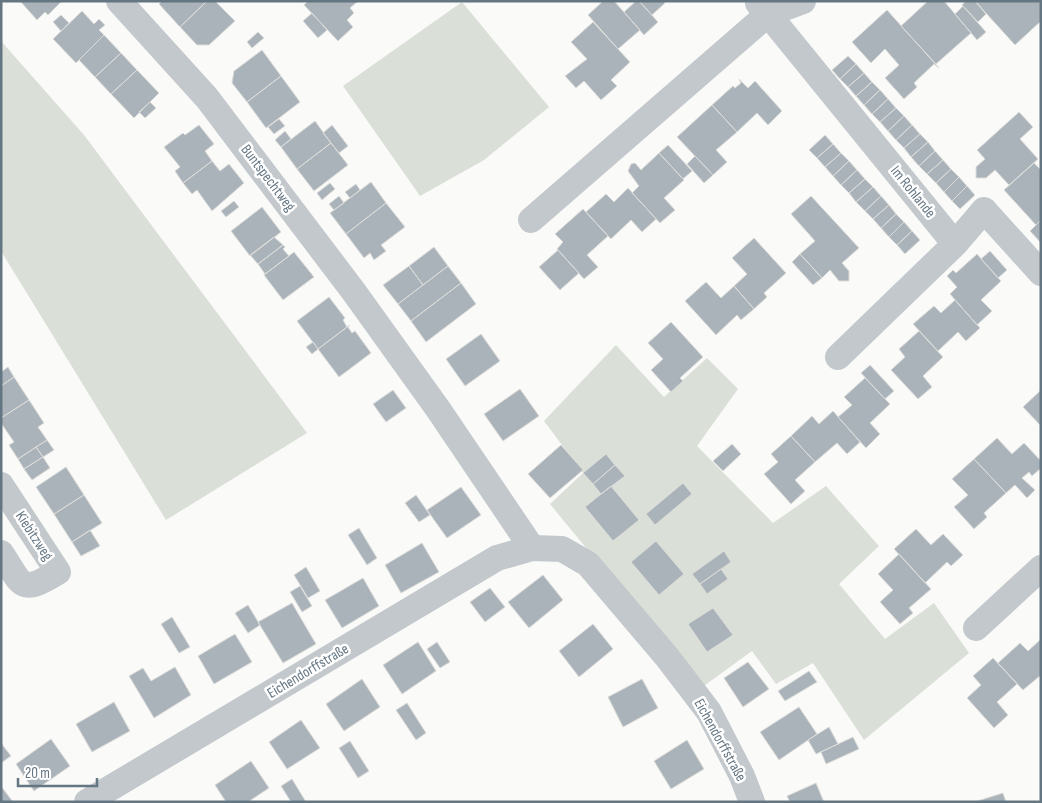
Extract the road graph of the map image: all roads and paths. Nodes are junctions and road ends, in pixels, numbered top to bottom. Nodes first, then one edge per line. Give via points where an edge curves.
1 (119, 1) edge
2 (802, 1) edge
3 (762, 8) edge
4 (532, 220) dead end
5 (955, 244) junction
6 (1041, 273) edge
7 (838, 358) dead end
8 (1, 485) edge
9 (532, 548) junction
10 (1, 553) edge
11 (1041, 568) edge
12 (976, 628) dead end
13 (87, 802) edge
14 (752, 802) edge

1 - 9 street, Buntspechtweg via 207,98 354,292
2 - 3 street
3 - 4 street
3 - 5 street, Im Rohlande
5 - 6 street via 984,210
5 - 7 street
8 - 10 street, Kiebitzweg via 58,572 36,585 26,586
9 - 13 street, Eichendorffstraße via 497,558
9 - 14 street, Eichendorffstraße via 562,549 588,564 709,712
11 - 12 street

